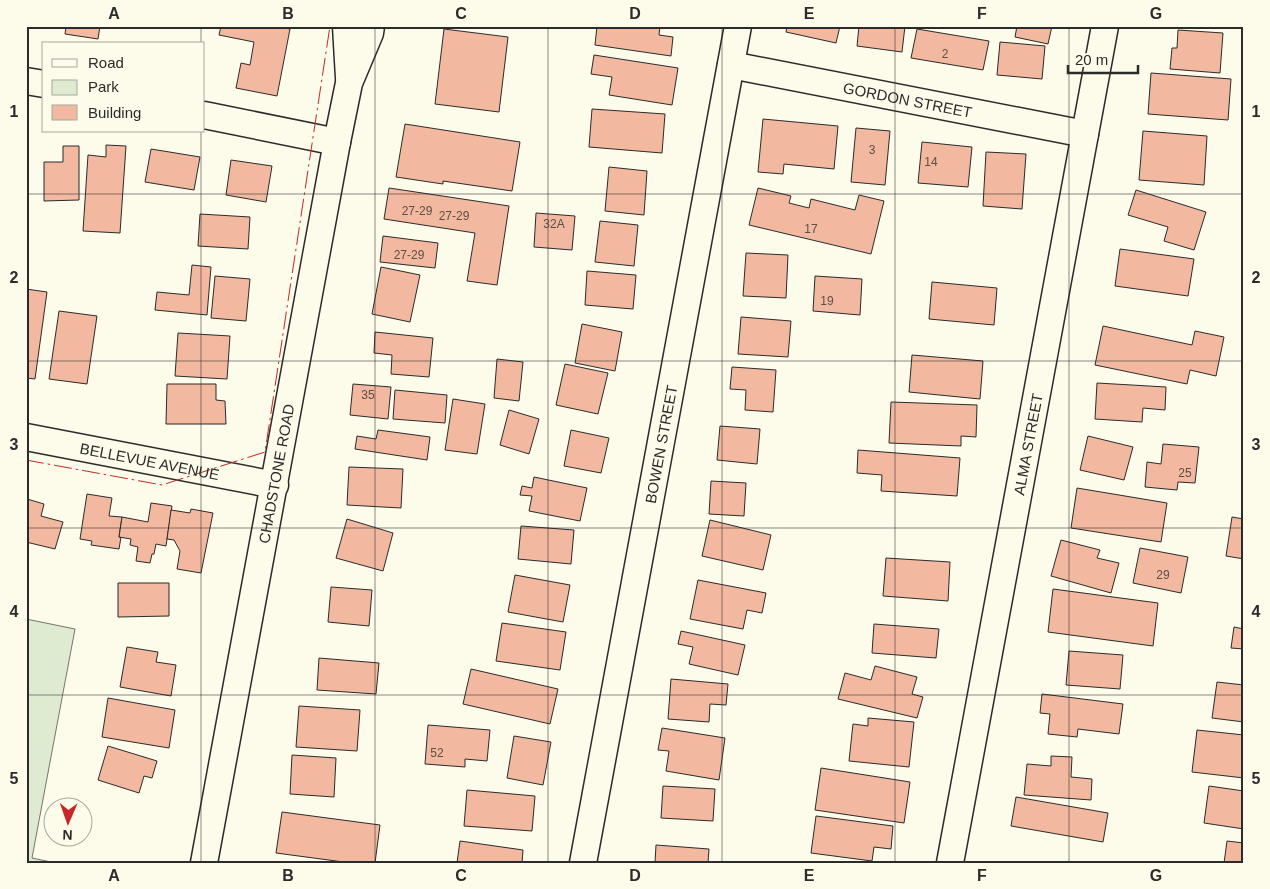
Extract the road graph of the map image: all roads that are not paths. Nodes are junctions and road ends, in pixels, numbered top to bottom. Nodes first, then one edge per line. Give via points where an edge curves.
1 (346, 26) edge
2 (371, 26) edge
3 (738, 26) edge
4 (1105, 26) edge
5 (731, 65) junction
6 (26, 81) edge
7 (349, 83) junction
8 (42, 84) edge
9 (205, 115) edge
10 (1085, 134) junction
11 (337, 142) junction
12 (26, 437) edge
13 (275, 485) junction
14 (204, 863) edge
15 (583, 863) edge
16 (950, 863) edge

1 - 7 street, CHADSTONE ROAD
2 - 7 street, CHADSTONE ROAD
3 - 5 street, BOWEN STREET
4 - 10 street, ALMA STREET
5 - 10 street, GORDON STREET
5 - 15 street, BOWEN STREET
6 - 8 street
7 - 11 street, CHADSTONE ROAD
9 - 11 street
10 - 16 street, ALMA STREET
11 - 13 street, CHADSTONE ROAD
12 - 13 street, BELLEVUE AVENUE
13 - 14 street, CHADSTONE ROAD

